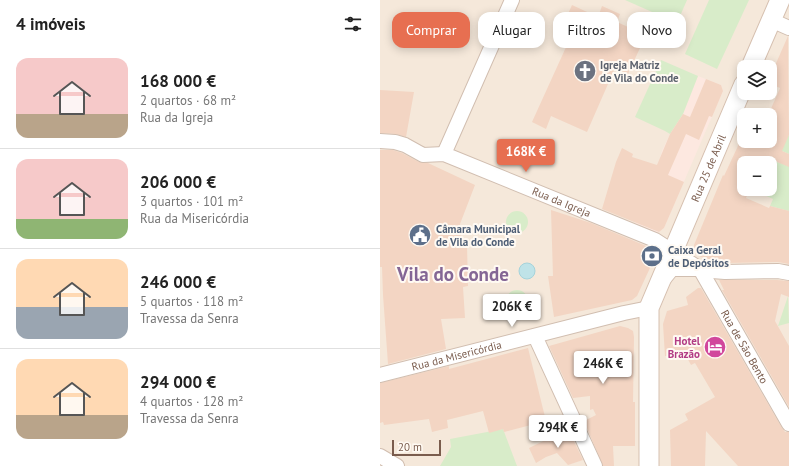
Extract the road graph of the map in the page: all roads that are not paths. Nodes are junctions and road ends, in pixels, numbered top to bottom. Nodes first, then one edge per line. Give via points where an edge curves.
1 (512, 0) edge
2 (780, 0) edge
3 (771, 20) junction
4 (789, 28) edge
5 (754, 60) edge
6 (737, 100) edge
7 (380, 141) edge
8 (444, 154) junction
9 (673, 252) junction
10 (700, 269) junction
11 (789, 274) edge
12 (659, 285) junction
13 (649, 308) junction
14 (535, 336) junction
15 (380, 376) edge
16 (789, 424) edge
17 (380, 456) edge
18 (398, 466) edge
19 (595, 466) edge
20 (648, 466) edge

1 - 8 street
2 - 3 street
3 - 4 street
3 - 5 street
6 - 9 street, Rua 25 de Abril
7 - 8 street, Rua da Igreja via 405,145 423,155
8 - 9 street, Rua da Igreja via 655,240
9 - 10 street, Rua da Igreja
9 - 12 street, Rua 25 de Abril
10 - 11 street via 778,271
10 - 12 street via 672,269
10 - 16 street, Rua de São Bento
12 - 13 street, Rua 25 de Abril
13 - 14 street, Rua da Misericórdia
13 - 20 street
14 - 15 street, Rua da Misericórdia
14 - 19 street
17 - 18 street

